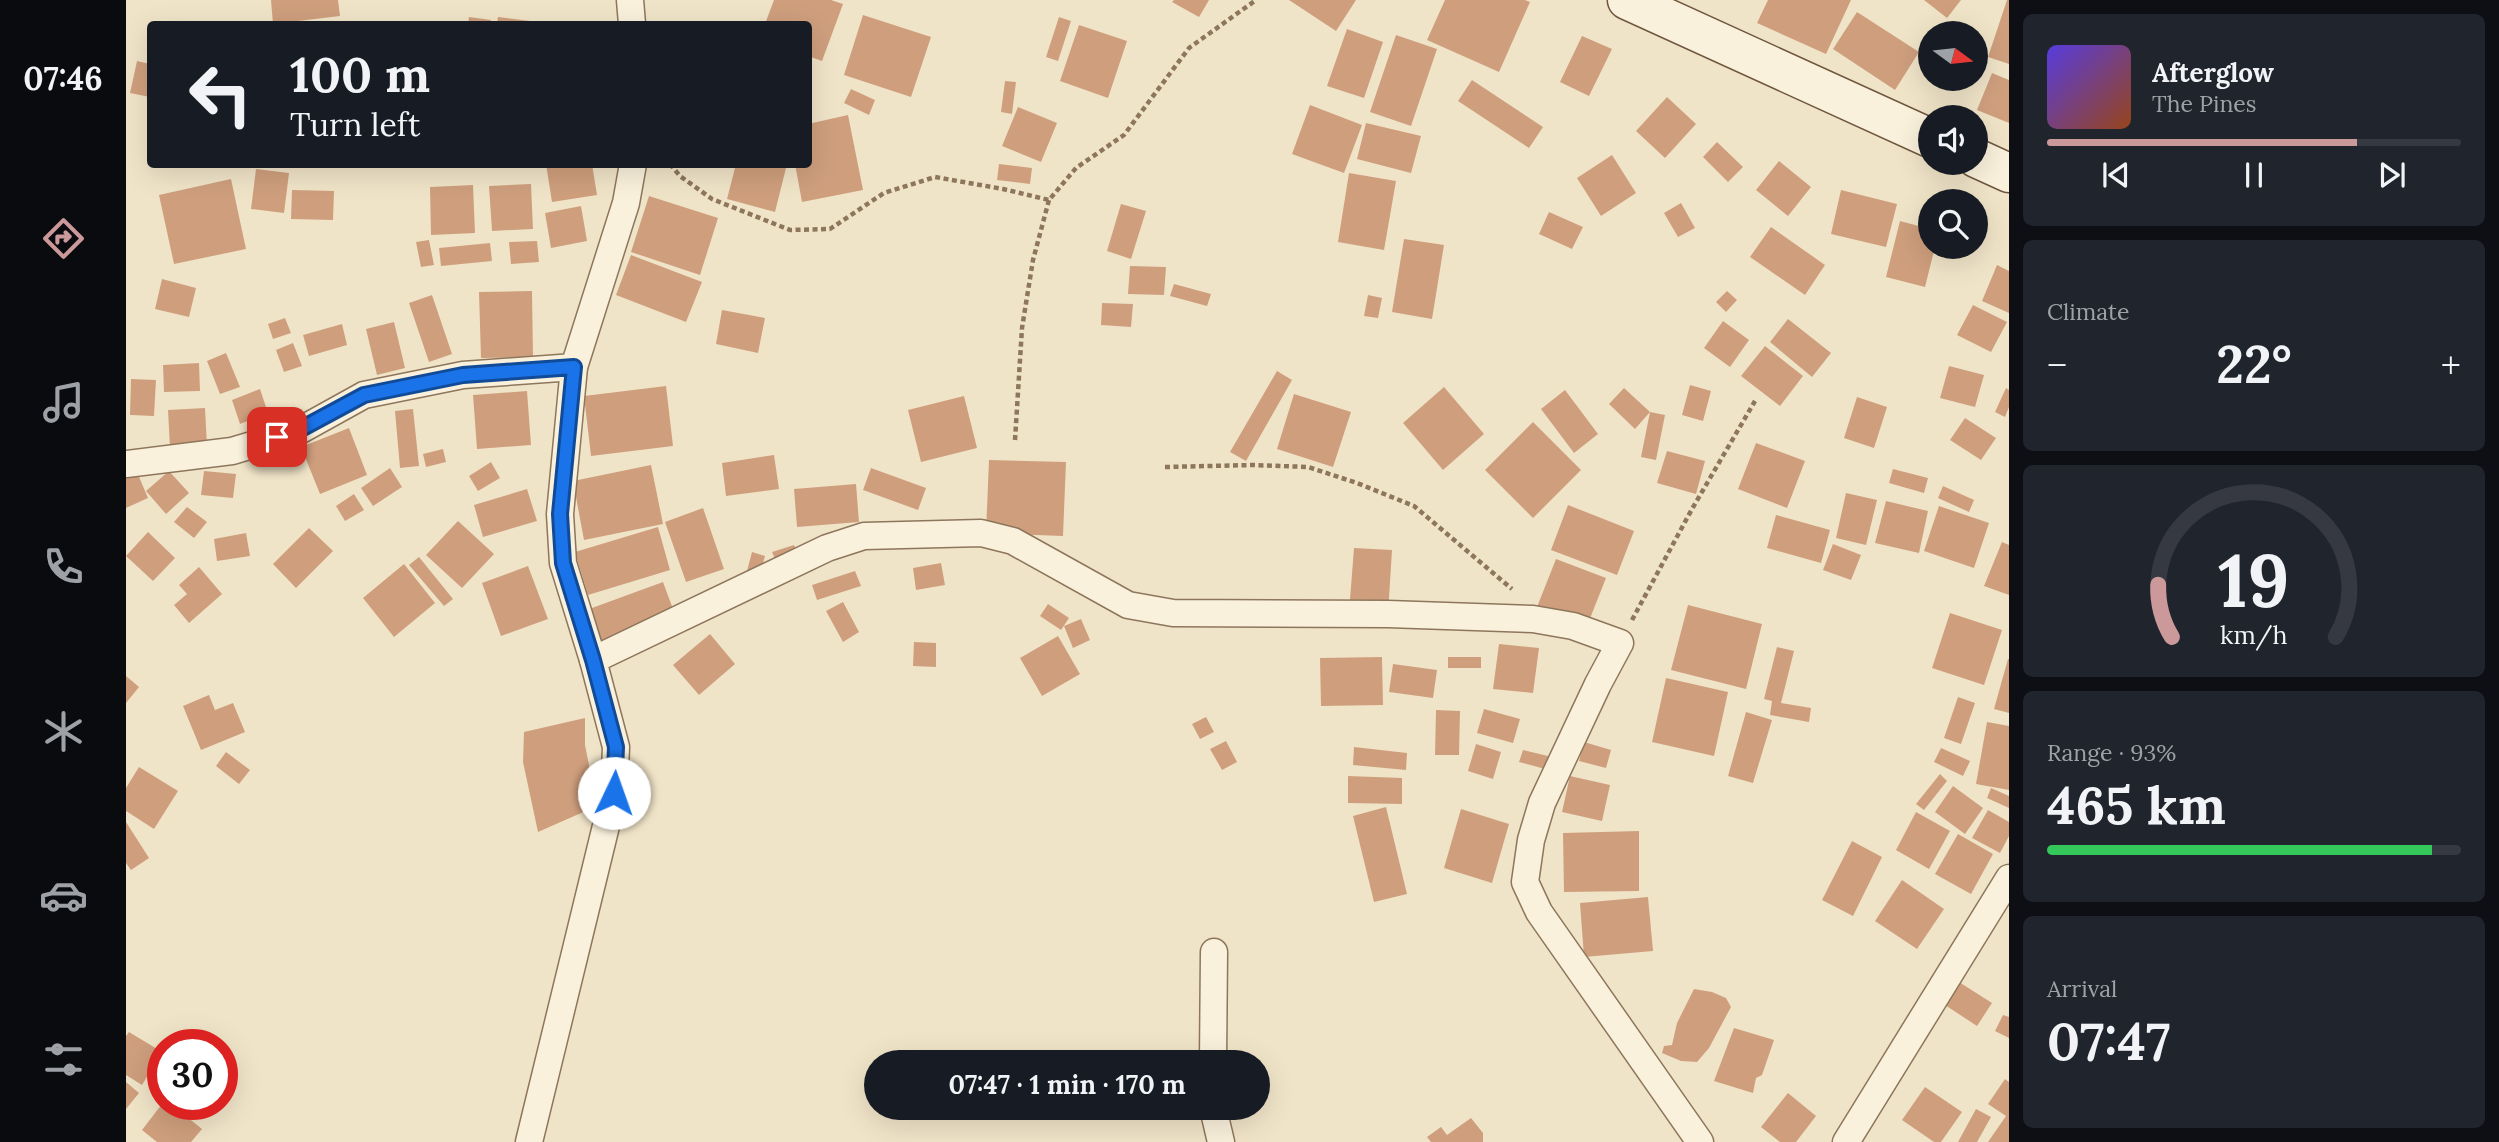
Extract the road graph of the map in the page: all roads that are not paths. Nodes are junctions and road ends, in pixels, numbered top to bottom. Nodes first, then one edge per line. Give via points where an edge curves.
1 (630, 0) edge
2 (1627, 0) edge
3 (632, 21) edge
4 (1918, 133) edge
5 (1988, 163) edge
6 (632, 168) edge
7 (2009, 173) edge
8 (574, 367) junction
9 (126, 464) edge
10 (593, 660) junction
11 (2009, 878) edge
12 (1214, 952) dead end
13 (1213, 1050) edge
14 (1216, 1120) edge
15 (529, 1142) edge
16 (1221, 1142) edge
17 (1700, 1142) edge
18 (1846, 1142) edge

1 - 3 street
2 - 4 main road
5 - 7 main road
6 - 8 street via 626,203
8 - 9 street via 463,375 364,395 299,430 232,451
8 - 10 street via 560,514 563,563
10 - 15 street via 616,747 614,793
10 - 17 street via 827,548 864,536 981,533 1013,541 1128,605 1173,613 1533,619 1573,626 1620,643 1542,803 1525,882 1539,912
11 - 18 street
12 - 13 street
14 - 16 street

